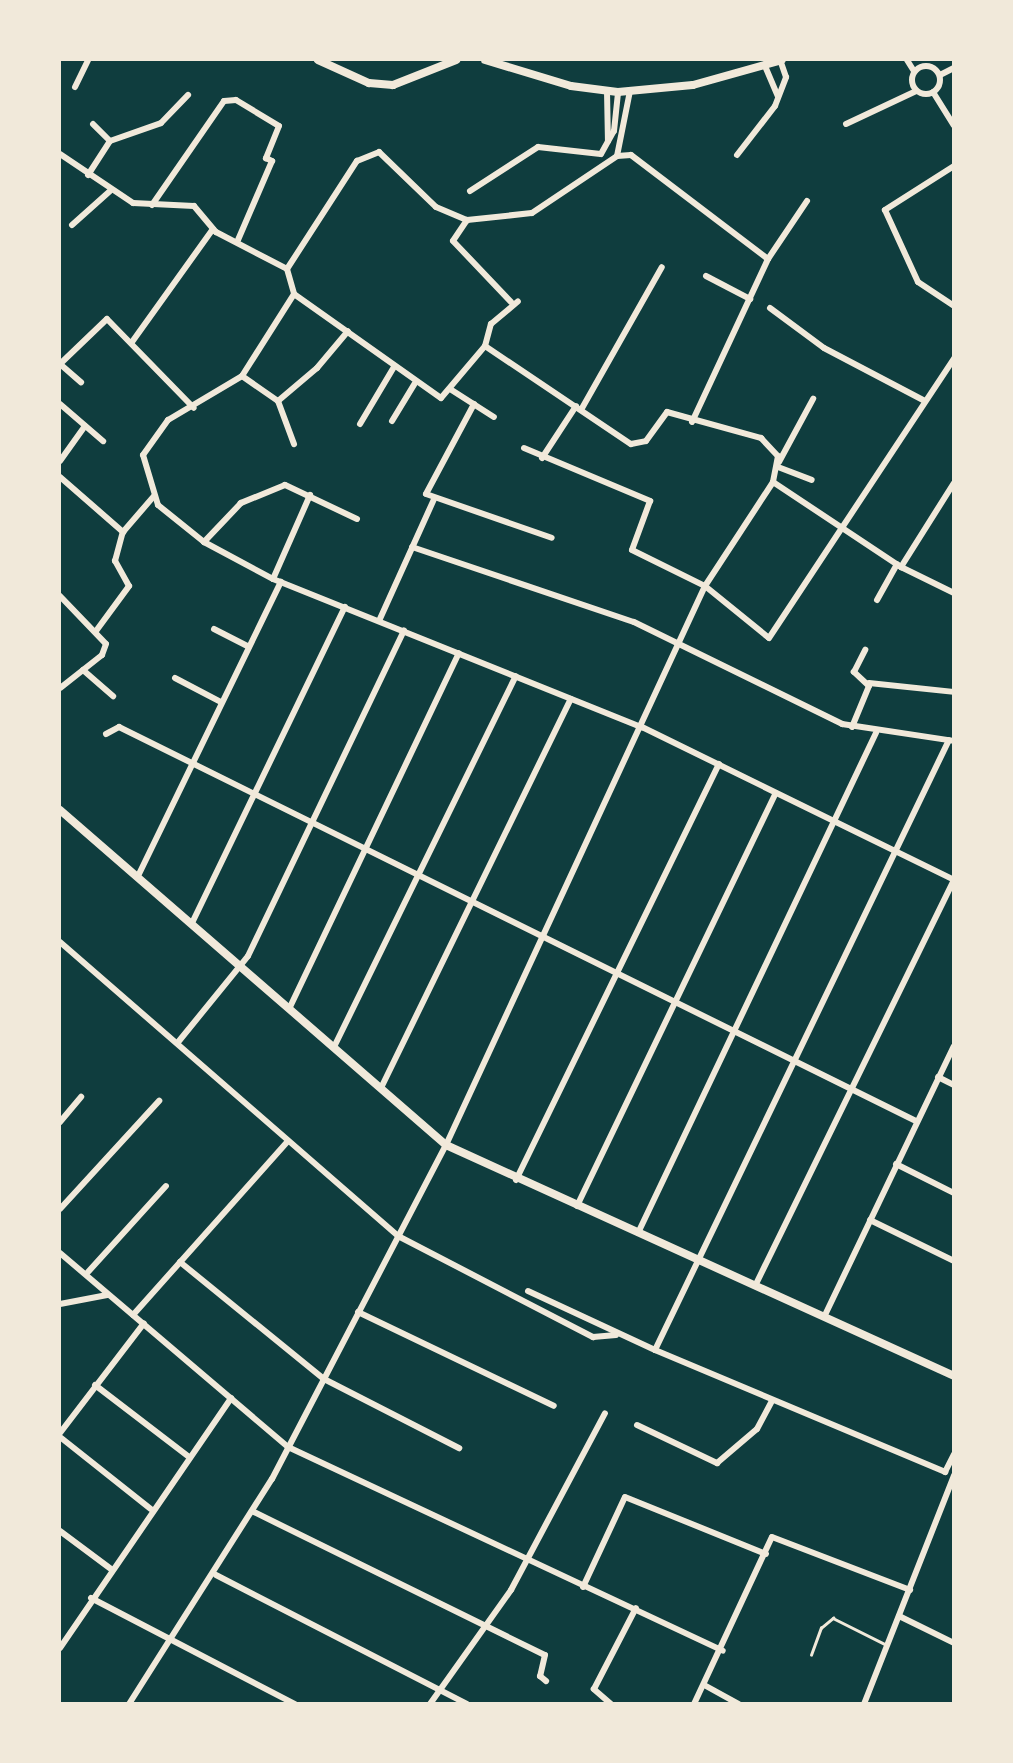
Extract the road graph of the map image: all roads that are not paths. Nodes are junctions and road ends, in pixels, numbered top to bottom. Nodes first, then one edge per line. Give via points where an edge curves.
1 (88, 60) edge
2 (317, 60) edge
3 (456, 60) edge
4 (485, 60) edge
5 (781, 60) edge
6 (907, 60) edge
7 (925, 62) edge
8 (765, 66) junction
9 (954, 68) edge
10 (914, 71) junction
11 (940, 75) junction
12 (75, 87) dead end
13 (607, 91) junction
14 (630, 91) junction
15 (916, 91) junction
16 (618, 92) junction
17 (933, 92) junction
18 (188, 95) dead end
19 (778, 96) junction
20 (93, 124) dead end
21 (846, 124) dead end
22 (954, 125) edge
23 (110, 141) junction
24 (609, 143) junction
25 (60, 154) edge
26 (737, 155) dead end
27 (617, 156) junction
28 (954, 166) edge
29 (88, 175) junction
30 (110, 191) junction
31 (470, 191) dead end
32 (807, 201) dead end
33 (152, 205) junction
34 (467, 220) junction
35 (72, 225) dead end
36 (213, 229) junction
37 (238, 240) junction
38 (768, 259) junction
39 (662, 267) dead end
40 (287, 269) junction
41 (706, 276) dead end
42 (295, 294) junction
43 (750, 299) junction
44 (954, 306) edge
45 (770, 308) dead end
46 (348, 331) junction
47 (132, 342) junction
48 (485, 346) junction
49 (954, 358) edge
50 (60, 364) edge
51 (394, 367) junction
52 (242, 376) junction
53 (81, 382) dead end
54 (415, 383) junction
55 (450, 388) junction
56 (813, 399) dead end
57 (278, 401) junction
58 (925, 401) junction
59 (60, 404) edge
60 (474, 404) junction
61 (194, 408) junction
62 (578, 408) junction
63 (494, 417) dead end
64 (392, 421) dead end
65 (692, 422) junction
66 (360, 424) dead end
67 (85, 426) junction
68 (103, 441) dead end
69 (294, 444) dead end
70 (524, 448) dead end
71 (542, 458) junction
72 (60, 461) edge
73 (779, 465) junction
74 (60, 477) edge
75 (812, 480) dead end
76 (774, 482) junction
77 (954, 483) edge
78 (310, 495) junction
79 (153, 496) junction
80 (435, 499) junction
81 (356, 519) dead end
82 (841, 528) junction
83 (123, 532) junction
84 (552, 538) dead end
85 (204, 542) junction
86 (412, 547) junction
87 (899, 566) junction
88 (273, 579) junction
89 (281, 582) junction
90 (705, 586) junction
91 (954, 593) edge
92 (60, 596) edge
93 (877, 600) dead end
94 (345, 607) junction
95 (379, 621) junction
96 (214, 629) dead end
97 (96, 631) junction
98 (404, 631) junction
99 (681, 643) junction
100 (248, 647) junction
101 (865, 650) dead end
102 (458, 653) junction
103 (83, 670) junction
104 (516, 676) junction
105 (175, 678) dead end
106 (869, 683) junction
107 (60, 688) edge
108 (954, 692) edge
109 (113, 696) dead end
110 (572, 699) junction
111 (221, 702) junction
112 (642, 727) junction
113 (852, 727) junction
114 (876, 733) junction
115 (106, 734) dead end
116 (951, 741) edge
117 (719, 764) junction
118 (190, 765) junction
119 (776, 793) junction
120 (252, 794) junction
121 (60, 810) edge
122 (834, 822) junction
123 (312, 823) junction
124 (365, 849) junction
125 (895, 851) junction
126 (139, 874) junction
127 (420, 876) junction
128 (954, 880) edge
129 (472, 901) junction
130 (193, 922) junction
131 (541, 935) junction
132 (60, 942) edge
133 (242, 965) junction
134 (615, 973) junction
135 (675, 1000) junction
136 (290, 1007) junction
137 (733, 1029) junction
138 (179, 1041) junction
139 (334, 1046) junction
140 (954, 1046) edge
141 (794, 1061) junction
142 (938, 1077) junction
143 (954, 1085) edge
144 (381, 1088) junction
145 (852, 1090) junction
146 (82, 1097) dead end
147 (159, 1101) dead end
148 (916, 1121) junction
149 (60, 1122) edge
150 (287, 1142) junction
151 (446, 1145) junction
152 (896, 1164) junction
153 (516, 1180) junction
154 (166, 1186) dead end
155 (954, 1193) edge
156 (577, 1206) junction
157 (60, 1209) edge
158 (870, 1220) junction
159 (638, 1233) junction
160 (398, 1236) junction
161 (60, 1253) edge
162 (695, 1258) junction
163 (954, 1261) edge
164 (180, 1262) junction
165 (88, 1272) junction
166 (755, 1284) junction
167 (528, 1291) dead end
168 (107, 1295) junction
169 (60, 1304) edge
170 (358, 1312) junction
171 (133, 1315) junction
172 (825, 1315) junction
173 (144, 1323) junction
174 (619, 1334) junction
175 (655, 1350) junction
176 (954, 1376) edge
177 (324, 1379) junction
178 (95, 1385) junction
179 (230, 1398) junction
180 (772, 1401) junction
181 (554, 1406) dead end
182 (605, 1413) dead end
183 (638, 1425) dead end
184 (60, 1435) edge
185 (288, 1447) junction
186 (459, 1448) dead end
187 (954, 1454) edge
188 (188, 1456) junction
189 (946, 1472) junction
190 (951, 1484) edge
191 (151, 1510) junction
192 (254, 1512) junction
193 (60, 1531) edge
194 (766, 1554) junction
195 (526, 1562) junction
196 (111, 1569) junction
197 (216, 1575) junction
198 (583, 1587) junction
199 (909, 1590) junction
200 (91, 1598) junction
201 (636, 1608) junction
202 (899, 1616) junction
203 (487, 1625) junction
204 (60, 1629) edge
205 (67, 1634) junction
206 (166, 1641) junction
207 (954, 1643) edge
208 (887, 1645) junction
209 (60, 1648) edge
210 (723, 1651) junction
211 (811, 1656) dead end
212 (546, 1681) dead end
213 (706, 1686) junction
214 (441, 1690) junction
215 (129, 1703) edge
216 (295, 1703) edge
217 (430, 1703) edge
218 (467, 1703) edge
219 (611, 1703) edge
220 (694, 1703) edge
221 (738, 1703) edge
222 (864, 1703) edge

1 - 12 street
2 - 3 street via 369,83 393,85
4 - 13 street
5 - 8 street
5 - 19 street via 786,77
6 - 10 street
7 - 10 street
7 - 11 street
8 - 14 street via 693,85
8 - 19 street
9 - 11 street
10 - 15 street
11 - 17 street
13 - 16 street
13 - 24 street
14 - 16 street
14 - 27 street
15 - 17 street
15 - 21 street
16 - 24 street
17 - 22 street
18 - 23 street via 160,123
19 - 26 street
20 - 23 street
23 - 29 street
24 - 31 street via 596,157 538,148
25 - 29 street
27 - 34 street via 532,213
27 - 38 street via 631,155
28 - 44 street via 885,210 918,282
29 - 30 street
30 - 33 street
30 - 35 street
32 - 38 street
33 - 36 street via 194,206
33 - 37 street via 223,101 236,100 279,126 265,158 272,161
34 - 40 street via 436,207 384,154 373,152 356,161
34 - 48 street via 453,241 515,301 491,324
36 - 37 street
36 - 47 street
37 - 40 street
38 - 43 street
39 - 62 street
40 - 42 street
41 - 43 street
42 - 46 street
42 - 52 street
43 - 65 street
45 - 58 street via 824,348
46 - 51 street
46 - 57 street via 317,368
47 - 50 street via 104,318
47 - 61 street
48 - 55 street
48 - 62 street
49 - 58 street
50 - 53 street
51 - 54 street
51 - 66 street
52 - 57 street
52 - 61 street
54 - 55 street via 440,398
54 - 64 street
55 - 60 street
56 - 73 street
57 - 69 street
58 - 82 street
59 - 67 street
60 - 63 street
60 - 80 street via 425,493
61 - 79 street via 168,420 143,455
62 - 65 street via 637,444 667,412
62 - 71 street
65 - 73 street via 743,429 773,448
67 - 68 street
67 - 72 street
70 - 71 street
71 - 90 street via 650,501 632,550
73 - 75 street
73 - 76 street
74 - 83 street
76 - 82 street
76 - 90 street
77 - 87 street
78 - 81 street
78 - 85 street via 285,485 252,496
78 - 88 street
79 - 83 street
79 - 85 street
80 - 84 street
80 - 86 street
82 - 87 street
82 - 90 street via 773,636 764,638
83 - 97 street via 115,561 129,586
85 - 88 street
86 - 95 street
86 - 99 street
87 - 91 street
87 - 93 street
88 - 89 street
89 - 94 street
89 - 100 street
90 - 99 street
92 - 97 street
94 - 95 street
94 - 120 street
95 - 98 street
96 - 100 street
97 - 103 street via 104,650
98 - 102 street
98 - 123 street
99 - 112 street
99 - 113 street via 790,703
100 - 111 street
101 - 106 street via 854,672
102 - 104 street
102 - 124 street
103 - 107 street
103 - 109 street
104 - 110 street
104 - 127 street
105 - 111 street
106 - 108 street
106 - 113 street
110 - 112 street
110 - 129 street
111 - 118 street
112 - 117 street
112 - 131 street
113 - 114 street
114 - 116 street
114 - 122 street
115 - 118 street via 120,727
116 - 125 street
117 - 119 street
117 - 134 street
118 - 120 street
118 - 126 street
119 - 122 street
119 - 135 street
120 - 123 street
120 - 130 street
121 - 126 street
122 - 125 street
122 - 137 street
123 - 124 street
123 - 133 street
124 - 127 street
124 - 136 street
125 - 128 street
125 - 141 street
126 - 130 street
127 - 129 street
127 - 139 street
128 - 145 street
129 - 131 street
129 - 144 street
130 - 133 street
131 - 134 street
131 - 151 street
132 - 138 street
133 - 136 street
133 - 138 street
134 - 135 street
134 - 153 street
135 - 137 street
135 - 156 street
136 - 139 street
137 - 141 street
137 - 159 street
138 - 150 street
139 - 144 street
140 - 142 street
141 - 145 street
141 - 162 street
142 - 143 street
142 - 148 street
144 - 151 street
145 - 148 street
145 - 166 street
146 - 149 street
147 - 157 street
148 - 152 street
150 - 160 street
150 - 164 street
151 - 153 street
151 - 160 street
152 - 155 street
152 - 158 street
153 - 156 street
154 - 165 street
156 - 159 street
158 - 163 street
158 - 172 street
159 - 162 street
160 - 170 street
160 - 174 street via 593,1336
161 - 165 street
162 - 166 street
162 - 175 street
164 - 171 street
164 - 177 street
165 - 168 street
166 - 172 street
167 - 174 street
168 - 169 street
168 - 171 street
170 - 177 street
170 - 181 street
171 - 173 street
172 - 176 street
173 - 178 street
173 - 179 street
174 - 175 street
175 - 180 street
177 - 185 street
177 - 186 street
178 - 184 street
178 - 188 street
179 - 185 street
179 - 188 street
180 - 183 street via 757,1429 717,1462
180 - 189 street
182 - 195 street
184 - 191 street
185 - 192 street
185 - 195 street
187 - 189 street
188 - 191 street
189 - 190 street
190 - 199 street
191 - 196 street
192 - 197 street
192 - 203 street
193 - 196 street
194 - 198 street via 625,1497
194 - 199 street via 772,1537
194 - 210 street
195 - 198 street
195 - 203 street
196 - 200 street
197 - 206 street
197 - 214 street
198 - 201 street
199 - 202 street
200 - 205 street
200 - 206 street
201 - 210 street
201 - 219 street via 594,1689
202 - 207 street
202 - 208 street
203 - 212 street via 545,1655 540,1676
203 - 214 street
204 - 205 street
205 - 209 street
206 - 215 street
206 - 216 street
208 - 211 lane via 833,1618 821,1628
208 - 222 street
210 - 213 street
213 - 220 street
213 - 221 street
214 - 217 street
214 - 218 street

